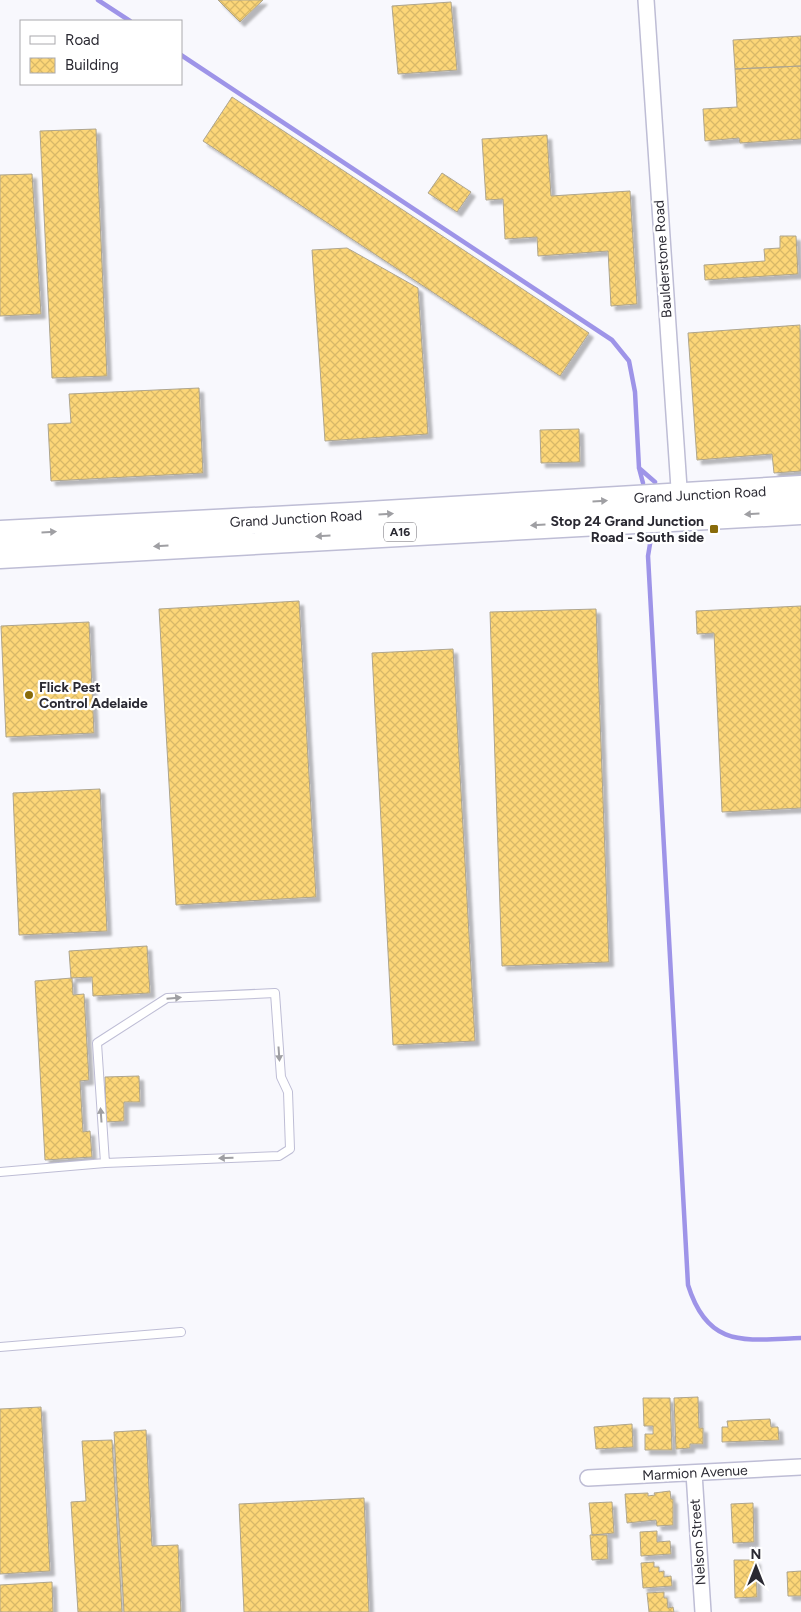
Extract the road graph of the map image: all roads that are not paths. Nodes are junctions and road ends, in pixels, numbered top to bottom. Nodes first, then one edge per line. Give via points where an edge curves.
1 (646, 0) edge
2 (801, 489) edge
3 (680, 507) junction
4 (801, 511) edge
5 (350, 526) junction
6 (0, 534) edge
7 (0, 555) edge
8 (105, 1163) junction
9 (0, 1172) edge
10 (181, 1332) dead end
11 (0, 1347) edge
12 (801, 1468) edge
13 (694, 1473) junction
14 (588, 1478) dead end
15 (703, 1612) edge

1 - 3 street, Baulderstone Road
2 - 3 highway, Grand Junction Road / A16
4 -> 3 highway, Grand Junction Road / A16
3 - 5 highway, Grand Junction Road / A16
6 -> 5 highway, Grand Junction Road / A16
5 -> 7 highway, Grand Junction Road / A16
8 -> 8 lane via 97,1043 167,998 275,993 281,1077 288,1092 290,1148 279,1156
8 - 9 lane
10 - 11 lane
12 - 13 street, Marmion Avenue
13 - 14 street, Marmion Avenue
13 - 15 street, Nelson Street

